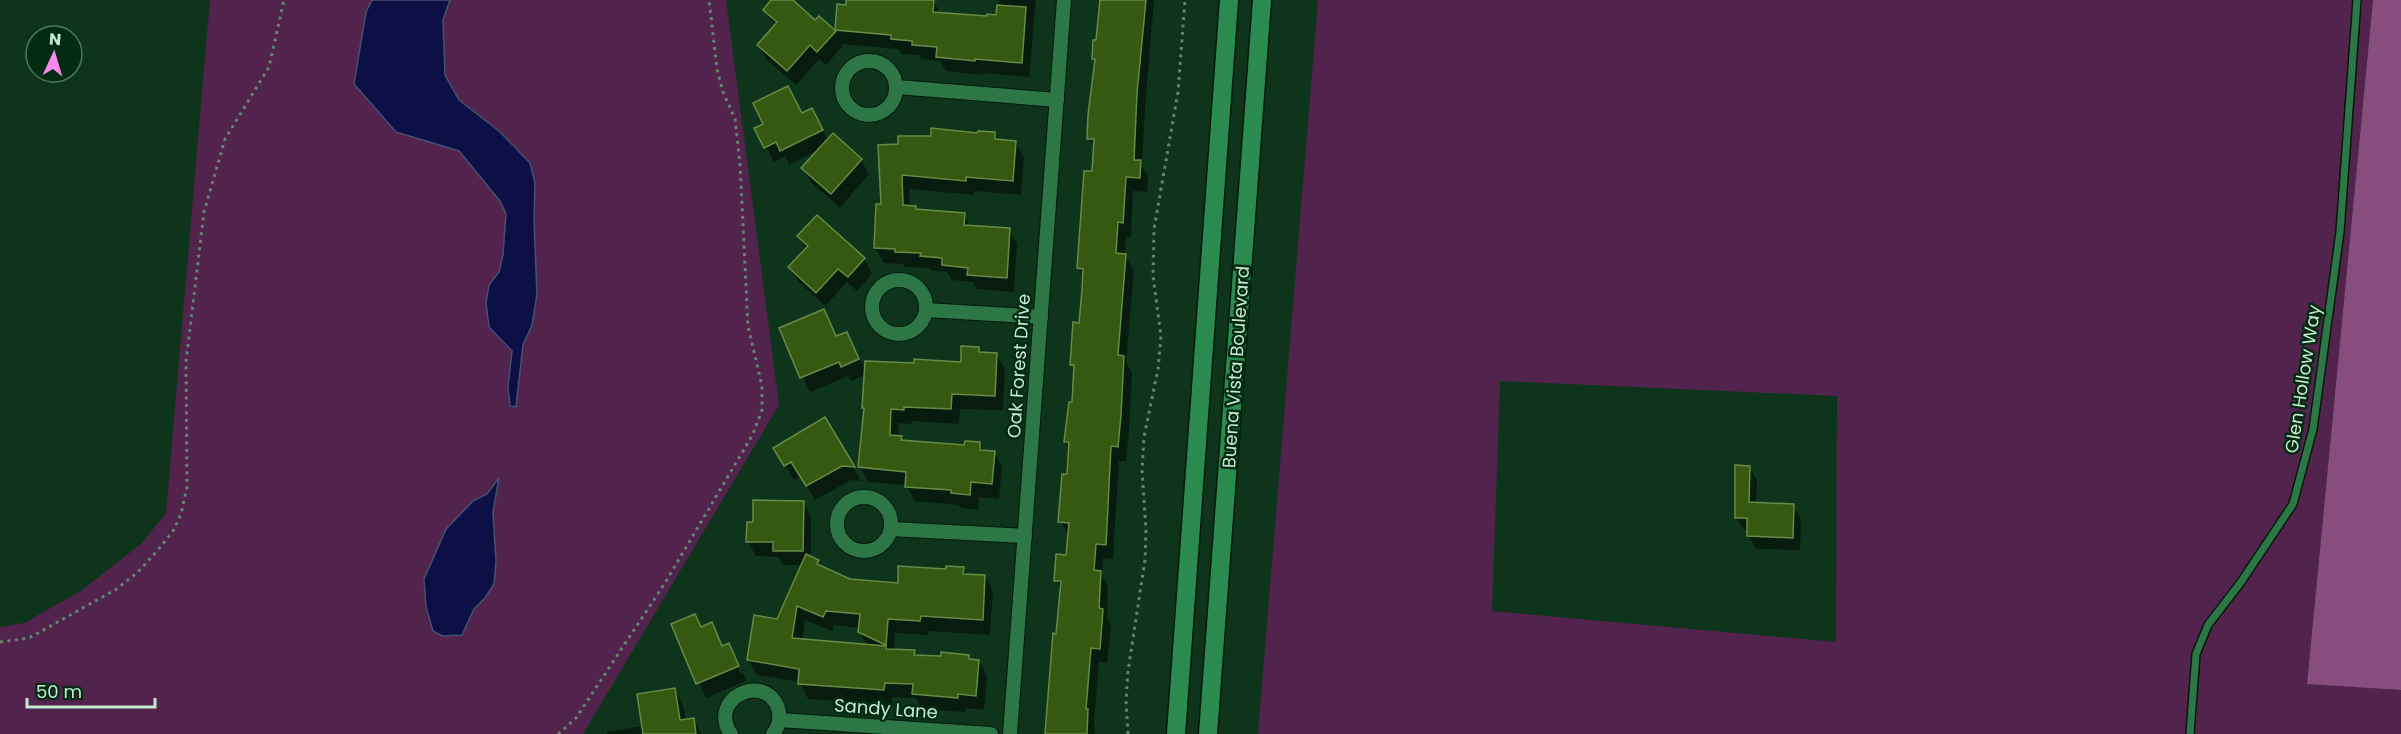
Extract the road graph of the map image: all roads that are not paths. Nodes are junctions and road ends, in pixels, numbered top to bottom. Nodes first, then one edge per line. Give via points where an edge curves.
1 (1064, 0) edge
2 (1229, 0) edge
3 (1262, 0) edge
4 (2357, 0) edge
5 (897, 87) junction
6 (1057, 100) junction
7 (926, 310) junction
8 (1041, 317) junction
9 (891, 528) junction
10 (1025, 536) junction
11 (779, 720) junction
12 (731, 734) edge
13 (773, 734) edge
14 (991, 734) edge
15 (1010, 734) edge
16 (1176, 734) edge
17 (1209, 734) edge
18 (2190, 734) edge

1 - 6 street, Oak Forest Drive
2 - 16 main road, Buena Vista Boulevard
3 - 17 main road, Buena Vista Boulevard
4 - 18 lane, Glen Hollow Way via 2340,232 2313,429 2293,504 2208,625 2196,654
5 - 5 street via 891,105 865,115 849,105 842,88 847,72 869,60 885,65
5 - 6 street
6 - 8 street, Oak Forest Drive
7 - 7 street via 924,319 911,332 892,334 877,323 872,305 879,289 893,280 902,280 917,287 926,301
7 - 8 street
8 - 10 street, Oak Forest Drive
9 - 9 street via 882,544 865,551 841,540 836,522 844,506 867,497 883,505
9 - 10 street
10 - 15 street, Oak Forest Drive
11 - 12 street via 771,697 756,690 739,693 728,706 726,723
11 - 13 street
11 - 14 street, Sandy Lane

